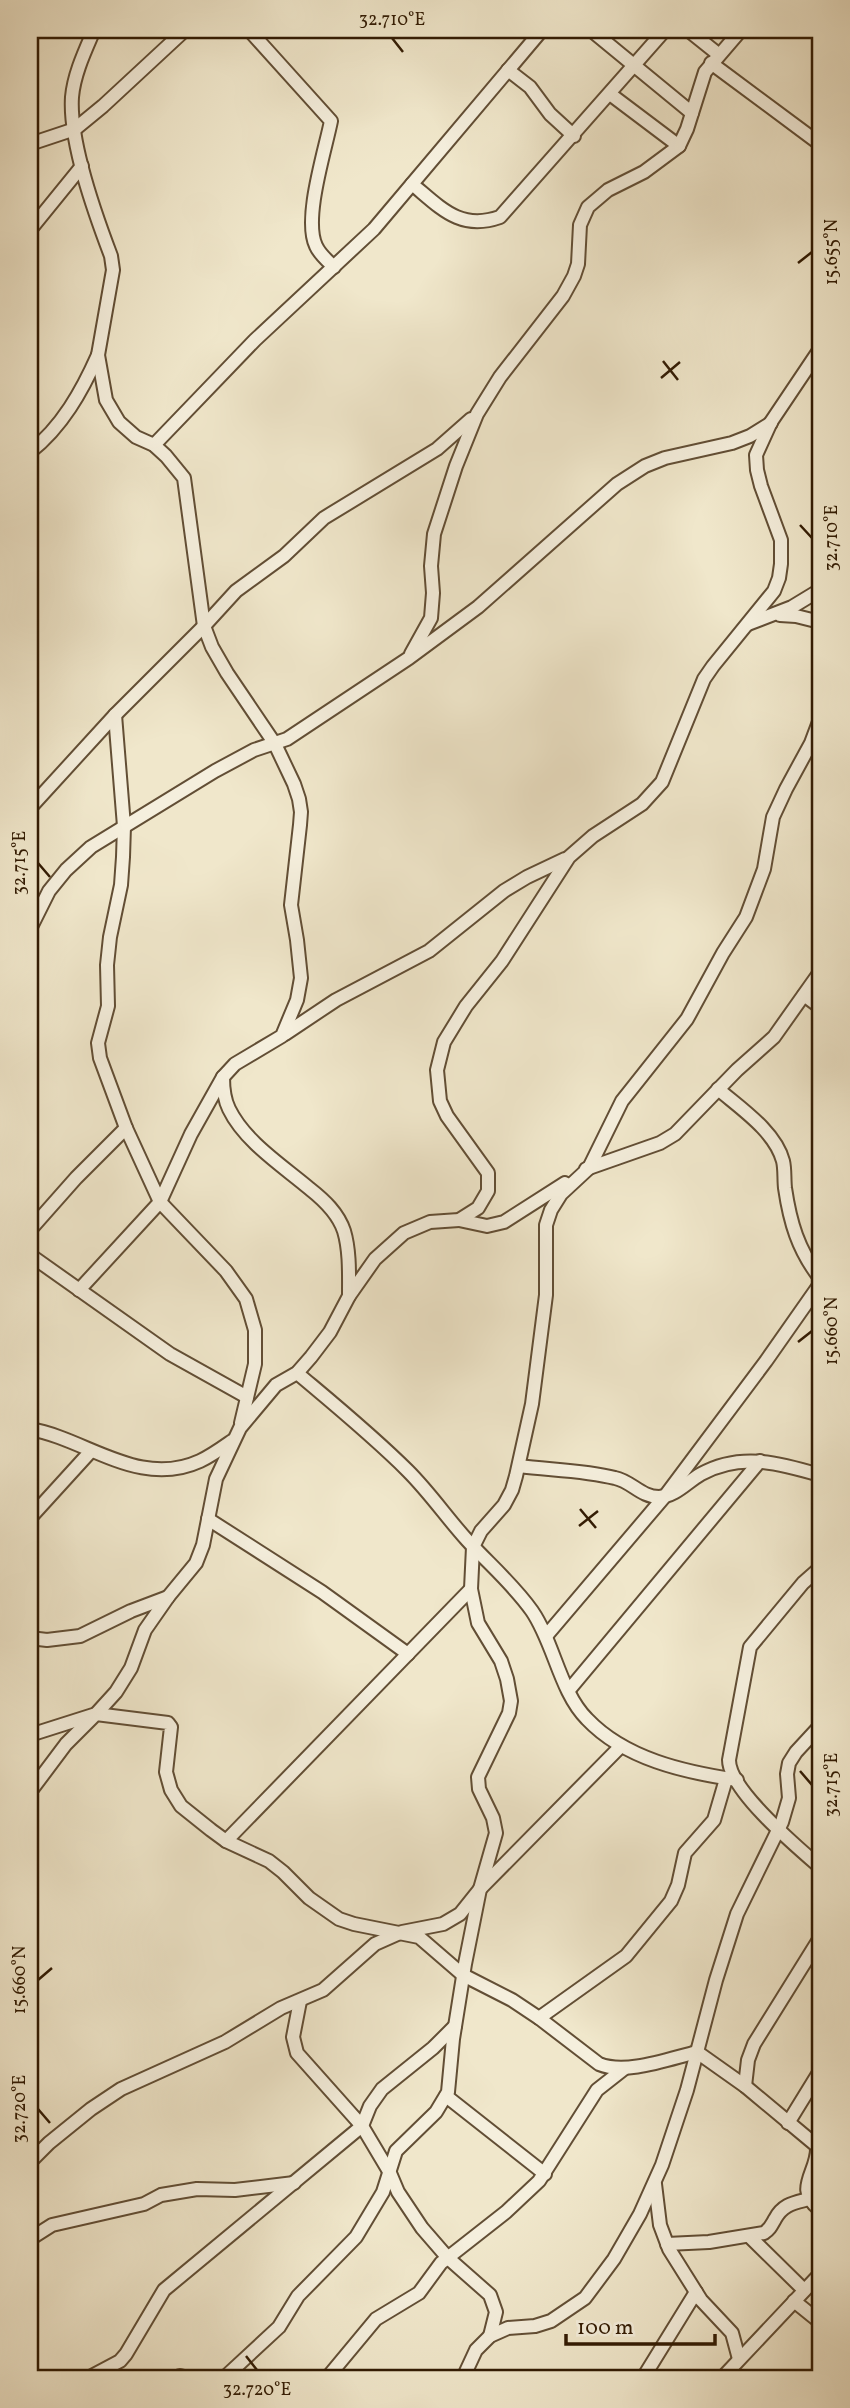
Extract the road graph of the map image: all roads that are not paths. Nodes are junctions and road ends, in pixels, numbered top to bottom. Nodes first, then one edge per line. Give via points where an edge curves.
1 (94, 30) edge
2 (185, 30) edge
3 (249, 30) edge
4 (542, 30) edge
5 (591, 30) edge
6 (665, 30) edge
7 (688, 30) edge
8 (741, 30) edge
9 (715, 58) junction
10 (634, 66) junction
11 (508, 70) junction
12 (610, 94) junction
13 (692, 113) junction
14 (75, 129) junction
15 (573, 136) junction
16 (30, 144) edge
17 (820, 144) edge
18 (679, 146) junction
19 (82, 166) junction
20 (412, 184) junction
21 (30, 230) edge
22 (334, 267) junction
23 (820, 349) edge
24 (99, 355) junction
25 (477, 414) junction
26 (771, 422) junction
27 (154, 445) junction
28 (30, 452) edge
29 (820, 590) edge
30 (773, 614) junction
31 (820, 622) edge
32 (204, 626) junction
33 (744, 626) junction
34 (409, 658) junction
35 (115, 715) junction
36 (820, 719) edge
37 (275, 744) junction
38 (30, 808) edge
39 (124, 826) junction
40 (569, 857) junction
41 (30, 929) edge
42 (820, 972) edge
43 (804, 995) junction
44 (820, 1007) edge
45 (282, 1037) junction
46 (223, 1077) junction
47 (718, 1089) junction
48 (126, 1128) junction
49 (589, 1168) junction
50 (160, 1202) junction
51 (459, 1220) junction
52 (30, 1230) edge
53 (30, 1255) edge
54 (820, 1278) edge
55 (820, 1284) edge
56 (79, 1290) junction
57 (349, 1296) junction
58 (297, 1373) junction
59 (247, 1397) junction
60 (240, 1427) junction
61 (30, 1429) edge
62 (233, 1441) junction
63 (92, 1451) junction
64 (760, 1461) junction
65 (519, 1466) junction
66 (820, 1475) edge
67 (665, 1496) junction
68 (30, 1518) edge
69 (208, 1519) junction
70 (473, 1547) junction
71 (820, 1568) edge
72 (471, 1589) junction
73 (168, 1597) junction
74 (546, 1636) junction
75 (30, 1638) edge
76 (408, 1654) junction
77 (569, 1690) junction
78 (96, 1714) junction
79 (820, 1726) edge
80 (30, 1735) edge
81 (621, 1746) junction
82 (731, 1779) junction
83 (30, 1792) edge
84 (778, 1831) junction
85 (226, 1841) junction
86 (820, 1867) edge
87 (480, 1889) junction
88 (402, 1932) junction
89 (820, 1938) edge
90 (463, 1975) junction
91 (300, 2001) junction
92 (540, 2018) junction
93 (455, 2026) junction
94 (697, 2052) junction
95 (626, 2067) junction
96 (820, 2071) edge
97 (745, 2086) junction
98 (446, 2096) junction
99 (788, 2123) junction
100 (362, 2126) junction
101 (819, 2152) edge
102 (30, 2162) edge
103 (390, 2173) junction
104 (545, 2174) junction
105 (294, 2183) junction
106 (655, 2183) junction
107 (809, 2199) junction
108 (820, 2210) edge
109 (43, 2229) junction
110 (30, 2230) edge
111 (749, 2236) junction
112 (30, 2239) edge
113 (667, 2244) junction
114 (448, 2258) junction
115 (820, 2274) edge
116 (804, 2290) junction
117 (696, 2292) junction
118 (794, 2301) junction
119 (820, 2322) edge
120 (490, 2336) junction
121 (739, 2359) junction
122 (820, 2373) edge
123 (88, 2378) edge
124 (175, 2378) edge
125 (188, 2378) edge
126 (224, 2378) edge
127 (327, 2378) edge
128 (463, 2378) edge
129 (643, 2378) edge
130 (722, 2378) edge
131 (816, 2378) edge

1 - 14 street via 76,76 72,98
2 - 14 street
3 - 22 street via 331,121 319,167 312,229 315,246
4 - 11 street
5 - 10 street
6 - 10 street
7 - 9 street
8 - 9 street
9 - 13 street via 700,83
9 - 17 street
10 - 12 street
10 - 13 street
11 - 15 street via 530,87
11 - 20 street
12 - 15 street
12 - 18 street
13 - 18 street
14 - 16 street
14 - 19 street
15 - 20 street via 500,217 487,222 459,219
18 - 25 street via 588,207 580,225 574,276
19 - 21 street
19 - 24 street via 113,270
20 - 22 street
22 - 27 street via 255,340
23 - 26 street
24 - 27 street via 111,412 127,430
24 - 28 street via 58,425
25 - 32 street via 437,449 324,519 236,591
25 - 34 street via 434,534 431,618
26 - 33 street via 757,455 757,470 779,530 781,564 774,591
26 - 34 street via 732,443 655,462 617,484 478,607
27 - 32 street via 184,478
29 - 30 street
30 - 31 street
30 - 33 street
32 - 35 street
32 - 37 street via 227,673
33 - 40 street via 704,679 662,782 642,804
34 - 37 street
35 - 38 street
35 - 39 street
36 - 49 street via 773,817 764,870 746,917 687,1019 622,1101
37 - 39 street via 215,771
37 - 45 street via 301,812 291,905 300,978 297,1000
39 - 41 street via 66,870 49,891
39 - 48 street via 121,885 107,965 108,1006 98,1043
40 - 45 street via 504,891 429,951 336,1000
40 - 51 street via 502,961 452,1027 439,1056 440,1101 488,1173 488,1191 478,1208
42 - 43 street
43 - 44 street
43 - 47 street via 774,1037
45 - 46 street via 235,1064
46 - 50 street
46 - 57 street via 229,1109 241,1128 338,1217 347,1245
47 - 49 street via 675,1134
47 - 54 street via 773,1141 783,1161 790,1220
48 - 50 street
48 - 52 street
49 - 51 street via 504,1222 487,1226
49 - 65 street via 561,1194 546,1225 544,1308
50 - 56 street
50 - 59 street via 226,1271 246,1299 255,1330 255,1364
51 - 57 street via 430,1222 404,1233 375,1259
53 - 56 street
55 - 67 street
56 - 59 street via 170,1354
57 - 58 street via 330,1332
58 - 60 street via 276,1385
58 - 70 street via 410,1473
59 - 60 street
60 - 62 street
61 - 63 street
62 - 63 street via 200,1461 174,1469 122,1464
62 - 69 street via 216,1479
63 - 68 street
64 - 66 street
64 - 67 street via 717,1466
64 - 77 street
65 - 67 street via 614,1477 643,1493
65 - 70 street via 512,1490
67 - 74 street
69 - 73 street via 196,1563
69 - 76 street
70 - 72 street
70 - 74 street via 530,1608
71 - 82 street via 750,1647 729,1760
72 - 76 street
72 - 87 street via 478,1623 501,1661 511,1701 478,1777 496,1833
73 - 75 street via 80,1636
73 - 78 street via 145,1630 131,1668
74 - 77 street
76 - 85 street
77 - 81 street via 587,1720
78 - 80 street
78 - 83 street via 66,1744
78 - 85 street via 170,1724 166,1772 171,1790 181,1806
79 - 84 street via 789,1763 787,1806
81 - 82 street via 685,1770
81 - 87 street
82 - 84 street
82 - 92 street via 714,1820 685,1853 671,1901 626,1956
84 - 86 street
84 - 94 street via 737,1914
85 - 88 street via 269,1861 339,1919
87 - 88 street via 460,1914 443,1924
87 - 90 street
88 - 90 street via 428,1942
88 - 91 street via 370,1946 329,1986
89 - 97 street via 754,2044
90 - 92 street
90 - 93 street
91 - 100 street via 293,2037 297,2053
91 - 102 street via 225,2042 121,2089
92 - 95 street via 599,2064
93 - 98 street
93 - 100 street via 382,2089
94 - 95 street
94 - 97 street
94 - 106 street
95 - 104 street via 597,2090
96 - 99 street
97 - 99 street
98 - 103 street via 396,2151
98 - 104 street
99 - 101 street
100 - 103 street
100 - 105 street
101 - 107 street via 807,2187
103 - 114 street via 411,2213
103 - 126 street via 356,2237 298,2296 279,2328
104 - 114 street
105 - 109 street via 176,2192
105 - 123 street via 164,2290 120,2361
106 - 113 street
106 - 120 street via 628,2236 585,2298 551,2322 508,2328
107 - 108 street
107 - 111 street via 786,2205 767,2232
109 - 110 street
109 - 112 street
111 - 113 street
111 - 116 street
113 - 117 street
114 - 120 street via 490,2295 496,2312
114 - 127 street via 419,2293 376,2319
115 - 116 street
116 - 118 street
117 - 121 street via 732,2333
117 - 129 street
118 - 119 street
118 - 121 street
120 - 128 street via 476,2350
121 - 130 street
122 - 131 street
124 - 125 street

